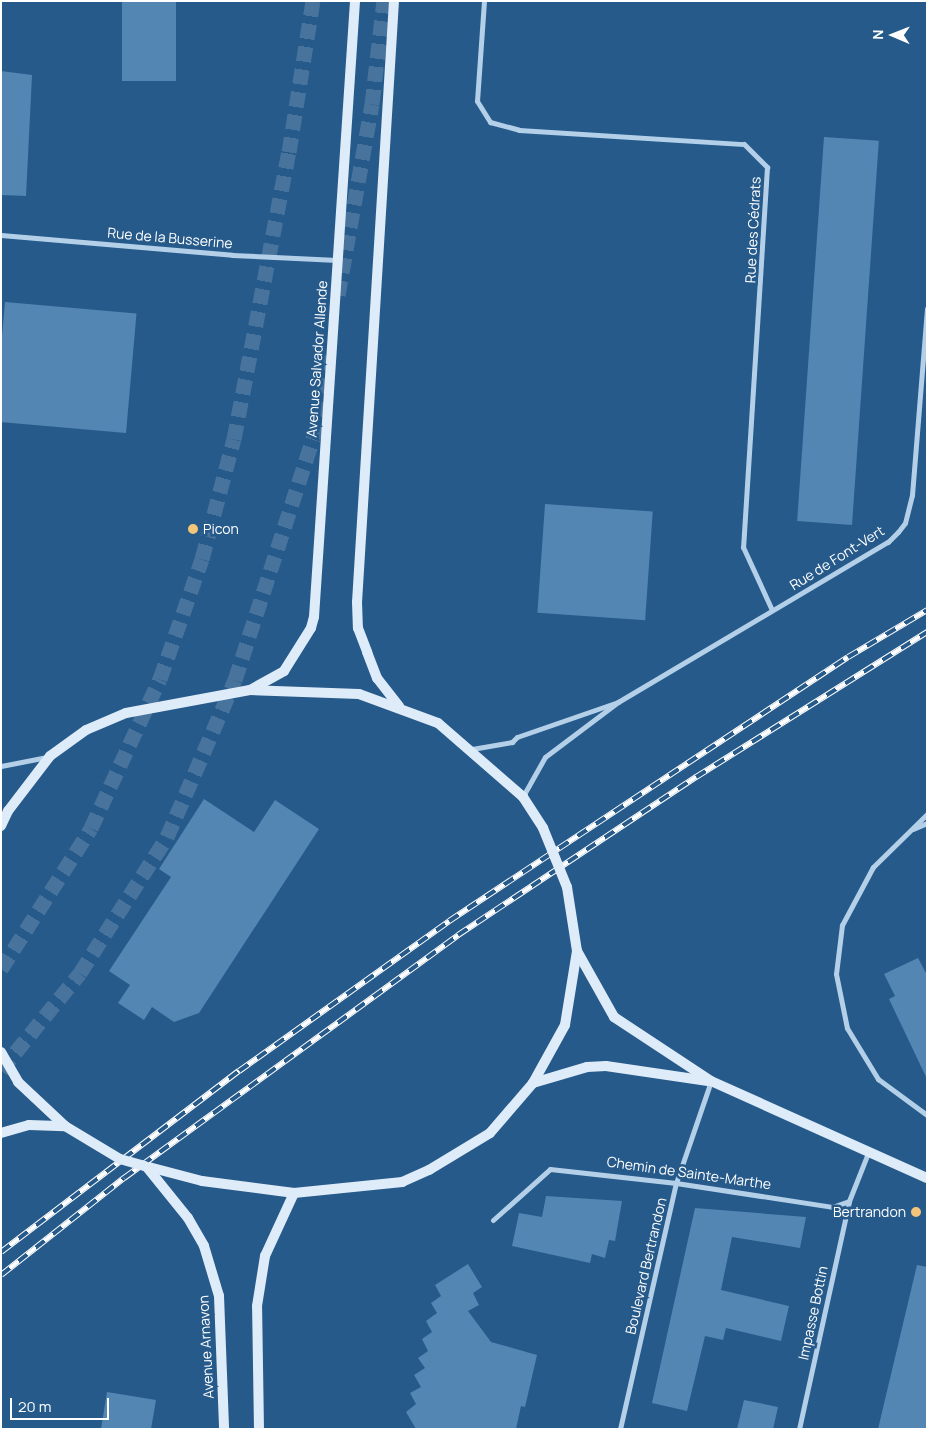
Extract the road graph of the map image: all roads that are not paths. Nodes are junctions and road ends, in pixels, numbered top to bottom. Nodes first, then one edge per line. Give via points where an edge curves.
1 (355, 1) edge
2 (394, 1) edge
3 (484, 1) edge
4 (1, 235) edge
5 (338, 260) junction
6 (927, 310) edge
7 (772, 610) junction
8 (250, 690) junction
9 (618, 702) junction
10 (399, 706) junction
11 (472, 749) junction
12 (50, 756) junction
13 (1, 766) edge
14 (523, 797) junction
15 (927, 814) edge
16 (927, 823) edge
17 (1, 826) edge
18 (911, 830) junction
19 (577, 951) junction
20 (1, 1052) edge
21 (711, 1081) junction
22 (533, 1083) junction
23 (927, 1115) edge
24 (65, 1126) junction
25 (1, 1133) edge
26 (868, 1153) junction
27 (145, 1166) junction
28 (927, 1178) edge
29 (676, 1183) junction
30 (294, 1193) junction
31 (849, 1202) junction
32 (493, 1220) dead end
33 (224, 1429) edge
34 (259, 1429) edge
35 (620, 1429) edge
36 (799, 1429) edge

1 - 5 main road, Avenue Salvador Allende
2 - 10 main road via 357,602 358,628 377,678
3 - 7 street, Rue des Cédrats via 477,100 490,122 519,130 744,144 767,167 743,547
4 - 5 street, Rue de la Busserine via 232,255
5 - 8 main road, Avenue Salvador Allende via 314,617 284,671
6 - 7 street, Rue de Font-Vert via 912,496 905,523 888,542
7 - 9 street, Rue de Font-Vert
8 - 10 main road via 359,694
8 - 12 main road via 126,712 86,730
9 - 11 street, Rue de Font-Vert via 517,737 512,742
9 - 14 street, Rue de Font-Vert via 546,757
10 - 11 main road via 438,723
11 - 14 main road
12 - 13 street
12 - 17 main road via 8,811
14 - 19 main road, bridge via 543,828 567,887
15 - 18 street
16 - 18 street
18 - 23 street via 873,867 842,924 836,974 848,1028 878,1079
19 - 21 main road via 614,1017
19 - 22 main road via 566,1025
20 - 24 main road via 18,1082
21 - 22 main road via 606,1066
21 - 26 main road
21 - 29 street, Boulevard Bertrandon
22 - 30 main road via 490,1133 429,1170 402,1182
24 - 25 main road via 29,1125
24 - 27 main road, bridge via 120,1159
26 - 28 main road
26 - 31 street
27 - 30 main road via 202,1181
27 - 33 main road, Avenue Arnavon via 188,1218 204,1246 219,1296
29 - 31 street, Chemin de Sainte-Marthe via 832,1207
29 - 32 street, Chemin de Sainte-Marthe via 550,1169
29 - 35 street, Boulevard Bertrandon
30 - 34 main road via 264,1256 256,1306
31 - 36 street, Impasse Bottin

